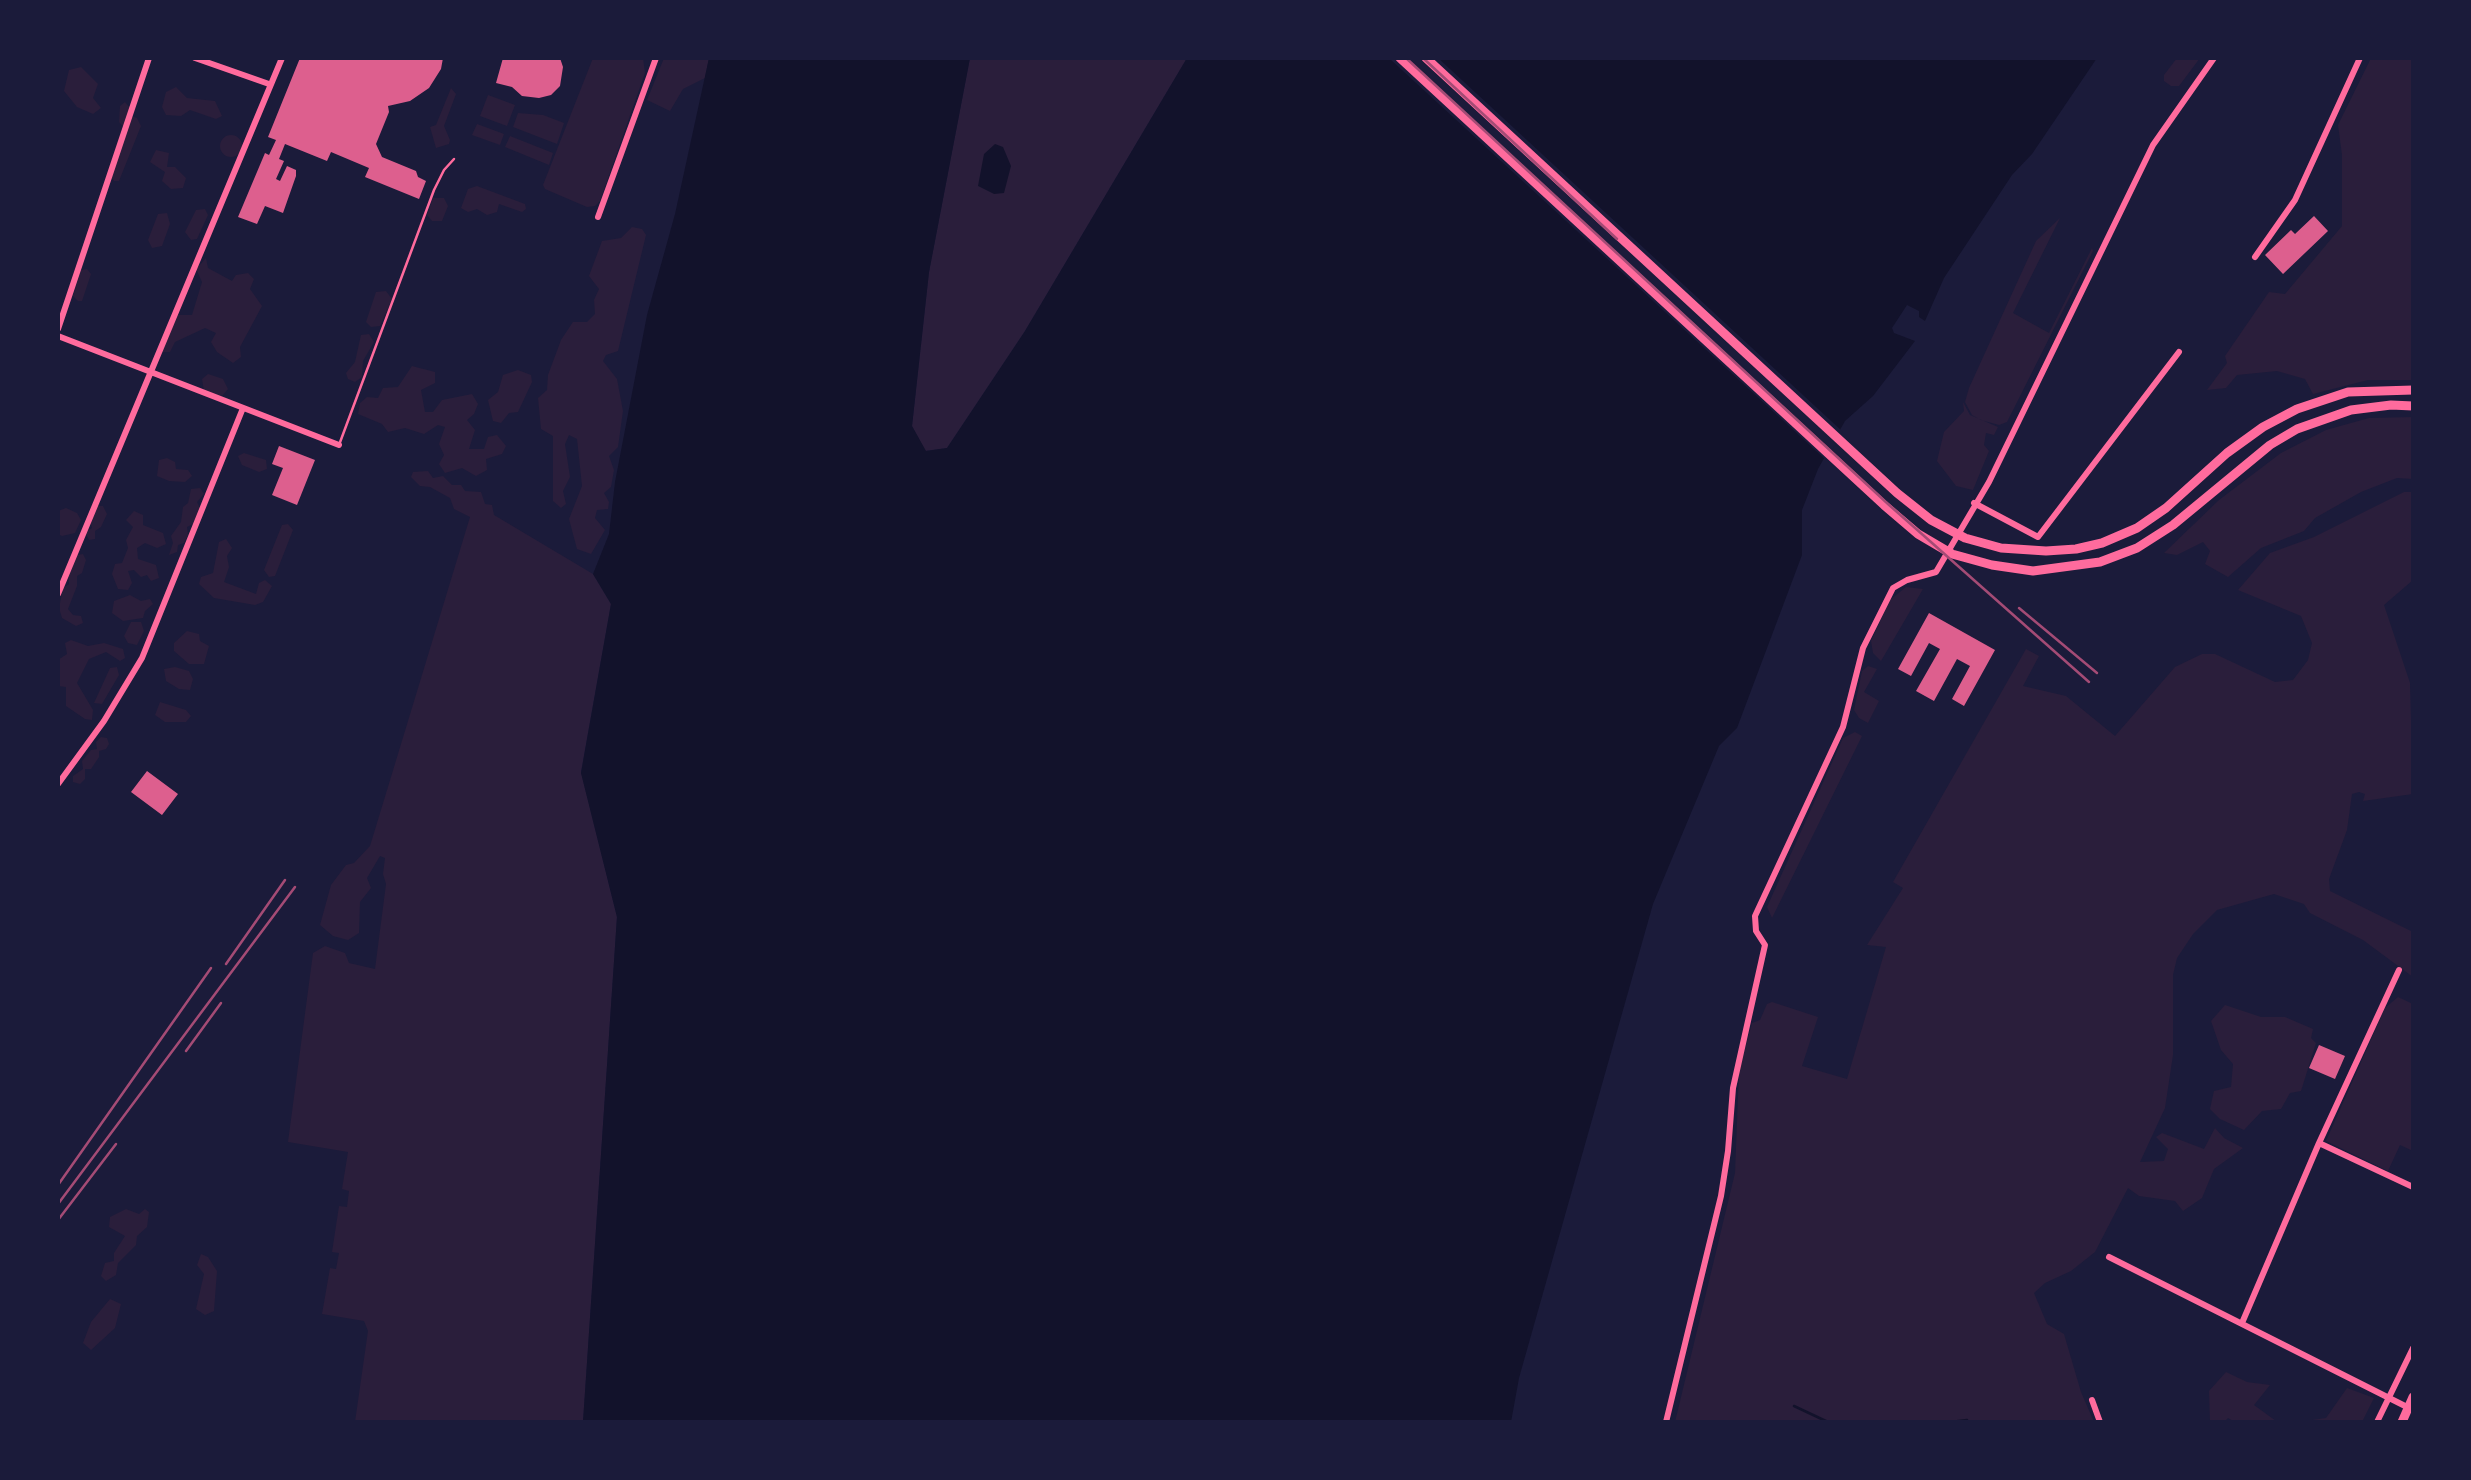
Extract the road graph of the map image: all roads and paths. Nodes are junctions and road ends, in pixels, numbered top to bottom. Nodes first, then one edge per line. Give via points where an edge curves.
1 (149, 58) edge
2 (195, 58) edge
3 (282, 58) edge
4 (656, 58) edge
5 (1400, 58) edge
6 (1426, 58) edge
7 (2214, 58) edge
8 (2360, 58) edge
9 (270, 84) junction
10 (454, 159) dead end
11 (598, 217) dead end
12 (2256, 257) dead end
13 (58, 329) edge
14 (58, 336) edge
15 (2179, 352) dead end
16 (151, 372) junction
17 (2413, 390) edge
18 (2413, 406) edge
19 (243, 408) junction
20 (339, 445) joint
21 (1974, 503) junction
22 (58, 594) edge
23 (58, 784) edge
24 (2399, 970) dead end
25 (2319, 1143) junction
26 (2413, 1186) edge
27 (2109, 1257) dead end
28 (2242, 1323) junction
29 (2413, 1348) edge
30 (2413, 1397) edge
31 (2389, 1399) junction
32 (2092, 1400) dead end
33 (2411, 1409) edge
34 (1666, 1422) edge
35 (2099, 1422) edge
36 (2377, 1422) edge
37 (2402, 1422) edge

1 - 13 street
2 - 9 street
3 - 9 street
4 - 11 street
5 - 18 main road via 1884,505 1918,534 1952,554 2033,570 2100,562 2137,548 2173,525 2270,445 2325,417 2391,405
6 - 17 main road via 1897,493 1931,520 1965,538 2001,548 2046,551 2102,543 2137,528 2227,453 2297,409 2348,392
7 - 21 street via 2153,145 1989,482
8 - 12 street via 2295,200
9 - 16 street
10 - 20 lane via 434,190
14 - 16 street
15 - 21 street via 2038,537
16 - 19 street
16 - 22 street
19 - 20 street
19 - 23 street via 142,658
21 - 34 street via 1936,572 1893,588 1863,648 1843,727 1755,916 1756,930 1765,945 1733,1088 1728,1151 1712,1232
24 - 25 street
25 - 26 street
25 - 28 street
27 - 28 street
28 - 31 street
29 - 31 street
30 - 33 main road
31 - 33 street
31 - 36 street
32 - 35 street
33 - 37 main road

